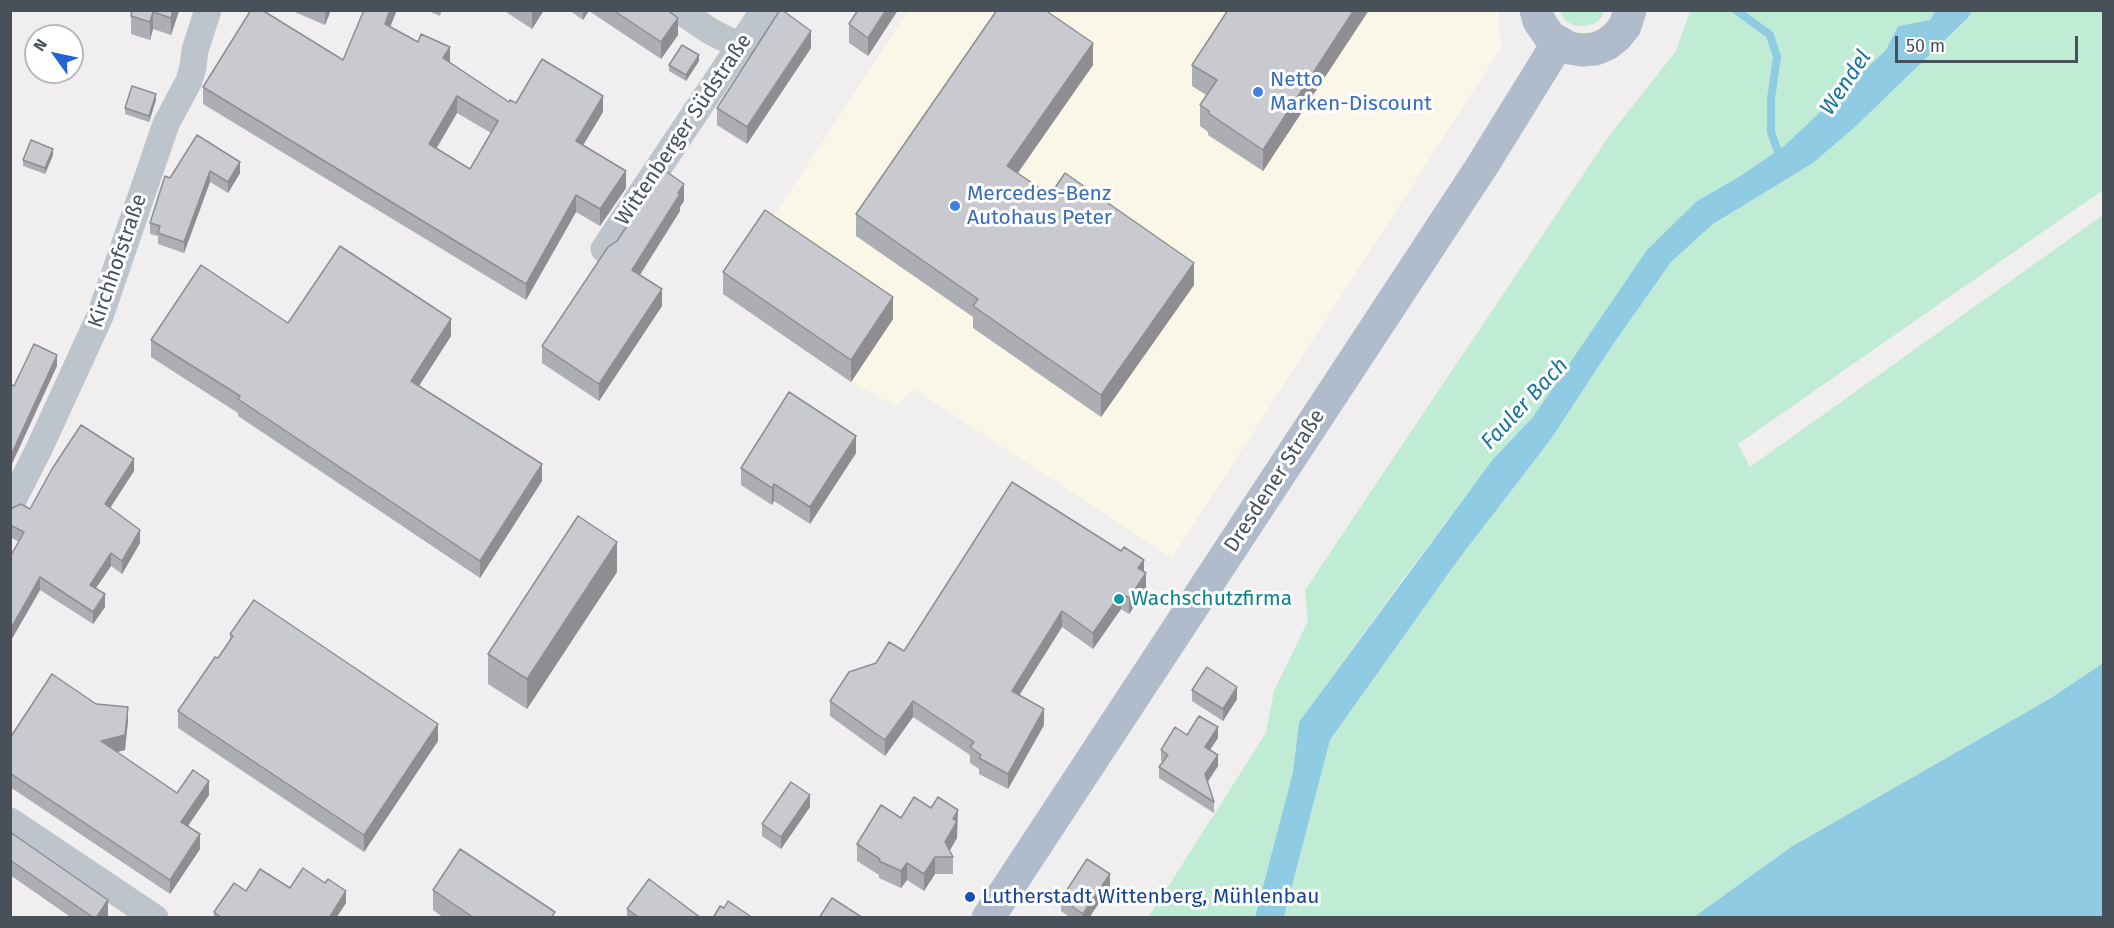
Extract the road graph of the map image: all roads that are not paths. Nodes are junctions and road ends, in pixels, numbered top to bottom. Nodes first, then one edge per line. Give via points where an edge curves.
1 (208, 10) edge
2 (679, 10) edge
3 (764, 10) edge
4 (1536, 10) edge
5 (1630, 10) edge
6 (717, 21) edge
7 (1558, 43) junction
8 (741, 47) junction
9 (604, 249) edge
10 (10, 506) edge
11 (10, 821) edge
12 (155, 918) edge
13 (988, 918) edge

1 - 10 street, Kirchhofstraße via 189,81 166,124 100,316
2 - 6 street
3 - 8 street, Wittenberger Südstraße
4 - 7 main road via 1544,30
5 - 7 main road via 1625,26 1607,44 1582,50
6 - 8 street
7 - 13 main road, Dresdener Straße via 1482,166
8 - 9 street, Wittenberger Südstraße
11 - 12 street

